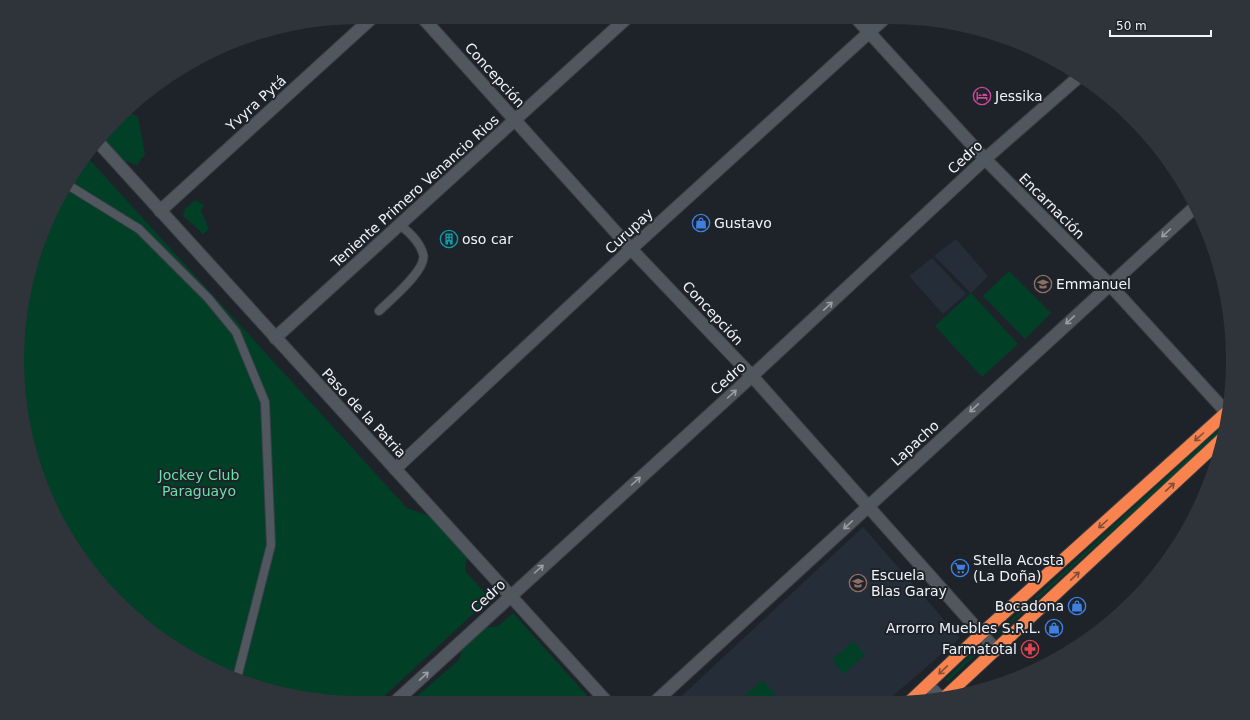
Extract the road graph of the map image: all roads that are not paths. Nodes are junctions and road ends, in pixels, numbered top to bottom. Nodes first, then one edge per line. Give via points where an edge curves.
1 (365, 24) edge
2 (428, 24) edge
3 (620, 24) edge
4 (862, 24) edge
5 (878, 24) edge
6 (869, 32) junction
7 (1075, 80) edge
8 (516, 120) junction
9 (101, 145) edge
10 (985, 159) junction
11 (72, 187) edge
12 (160, 211) junction
13 (1191, 211) edge
14 (400, 225) junction
15 (631, 249) junction
16 (1109, 284) junction
17 (379, 311) dead end
18 (275, 338) junction
19 (752, 376) junction
20 (1223, 407) edge
21 (1221, 417) edge
22 (1215, 445) edge
23 (395, 469) junction
24 (867, 507) junction
25 (511, 595) junction
26 (982, 633) junction
27 (996, 650) junction
28 (237, 672) edge
29 (928, 685) junction
30 (952, 691) edge
31 (936, 693) edge
32 (917, 695) edge
33 (402, 696) edge
34 (602, 696) edge
35 (662, 696) edge

1 - 12 street, Yvyra Pytá
2 - 8 street, Concepción
3 - 8 street, Teniente Primero Venancio Rios
4 - 6 street, Encarnación
5 - 6 street, Curupay
6 - 10 street, Encarnación
6 - 15 street, Curupay
7 - 10 street, Cedro
8 - 14 street, Teniente Primero Venancio Rios
8 - 15 street, Concepción
9 - 12 street, Paso de la Patria
10 - 16 street, Encarnación
19 -> 10 street, Cedro
11 - 28 lane via 139,229 208,298 236,332 265,402 271,545
12 - 18 street, Paso de la Patria
13 -> 16 street, Lapacho
14 - 17 lane via 411,234 424,254 423,264
14 - 18 street, Teniente Primero Venancio Rios
15 - 19 street, Concepción
15 - 23 street, Curupay
16 - 20 street, Encarnación
16 -> 24 street, Lapacho
18 - 23 street, Paso de la Patria
19 - 24 street, Concepción
25 -> 19 street, Cedro
21 -> 26 highway
27 -> 22 highway
23 - 25 street, Paso de la Patria
24 - 26 street, Concepción
24 -> 35 street, Lapacho
33 -> 25 street, Cedro
25 - 34 street, Paso de la Patria
26 - 27 street, Concepción
26 -> 29 highway
27 - 30 highway
29 - 31 street
29 - 32 highway

